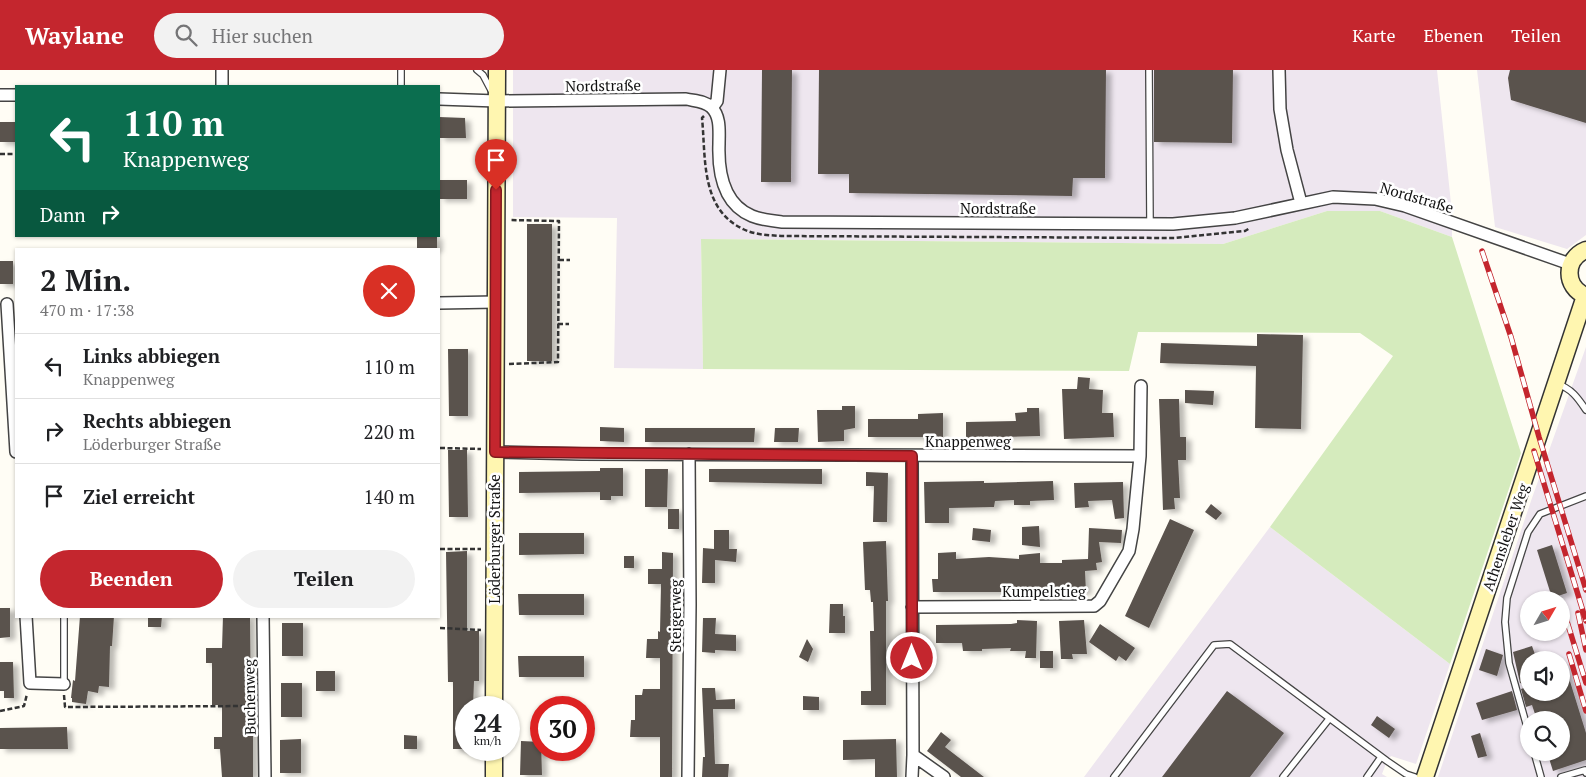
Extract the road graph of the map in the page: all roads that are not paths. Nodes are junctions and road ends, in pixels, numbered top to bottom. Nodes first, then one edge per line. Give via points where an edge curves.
1 (222, 70) edge
2 (400, 70) edge
3 (477, 70) edge
4 (497, 70) edge
5 (720, 70) edge
6 (1149, 70) edge
7 (1279, 70) edge
8 (222, 85) edge
9 (401, 85) edge
10 (0, 95) edge
11 (15, 95) edge
12 (440, 99) edge
13 (497, 101) junction
14 (712, 108) junction
15 (1301, 203) junction
16 (1150, 224) junction
17 (1586, 250) edge
18 (1570, 264) junction
19 (1586, 296) edge
20 (496, 302) junction
21 (440, 303) edge
22 (8, 304) edge
23 (1557, 384) junction
24 (1142, 386) dead end
25 (1586, 410) edge
26 (15, 414) edge
27 (495, 452) junction
28 (689, 454) junction
29 (912, 456) junction
30 (1140, 456) junction
31 (1586, 496) edge
32 (912, 607) junction
33 (26, 618) edge
34 (64, 618) edge
35 (263, 618) edge
36 (64, 684) joint
37 (494, 696) edge
38 (1523, 711) edge
39 (1330, 718) junction
40 (913, 755) junction
41 (1382, 757) junction
42 (494, 761) edge
43 (1537, 761) edge
44 (1586, 773) edge
45 (265, 777) edge
46 (494, 777) edge
47 (688, 777) edge
48 (912, 777) edge
49 (944, 777) edge
50 (1114, 777) edge
51 (1283, 777) edge
52 (1366, 777) edge
53 (1415, 777) edge
54 (1425, 777) edge
55 (1541, 777) edge
56 (1561, 777) edge

1 - 8 street
2 - 9 lane
3 - 13 lane via 484,75
4 - 13 street, Löderburger Straße
5 - 14 street via 717,101
6 - 16 lane
7 - 15 street via 1280,109
10 - 11 street
12 - 13 street, Nordstraße
13 - 14 street, Nordstraße via 686,99 704,102
13 - 20 street, Löderburger Straße
14 - 16 street, Nordstraße via 719,127 720,173 725,188 732,202 742,211 759,218 782,222
15 - 16 street, Nordstraße via 1235,218
15 - 18 street, Nordstraße via 1333,197 1386,201
17 - 18 street via 1576,255
18 - 19 street via 1572,286
19 - 23 street, Athensleber Weg
20 - 21 street
20 - 27 street, Löderburger Straße
22 - 26 street
23 - 25 lane via 1576,396
23 - 54 street, Athensleber Weg
24 - 30 street, Kumpelstieg
27 - 28 street, Knappenweg
27 - 37 street, Löderburger Straße
28 - 29 street, Knappenweg
28 - 47 street, Steigerweg
29 - 30 street, Knappenweg
29 - 32 street
30 - 32 street, Kumpelstieg via 1129,551 1094,606
31 - 38 lane via 1540,514 1528,532 1507,598 1504,622 1509,663
32 - 40 street
33 - 36 street via 30,683
34 - 36 lane
35 - 45 street, Buchenweg
39 - 41 lane
39 - 50 lane via 1230,644 1214,645
39 - 51 lane
40 - 48 street
40 - 49 street
41 - 52 lane
41 - 53 lane
42 - 46 street
43 - 55 lane
44 - 56 lane via 1585,770

